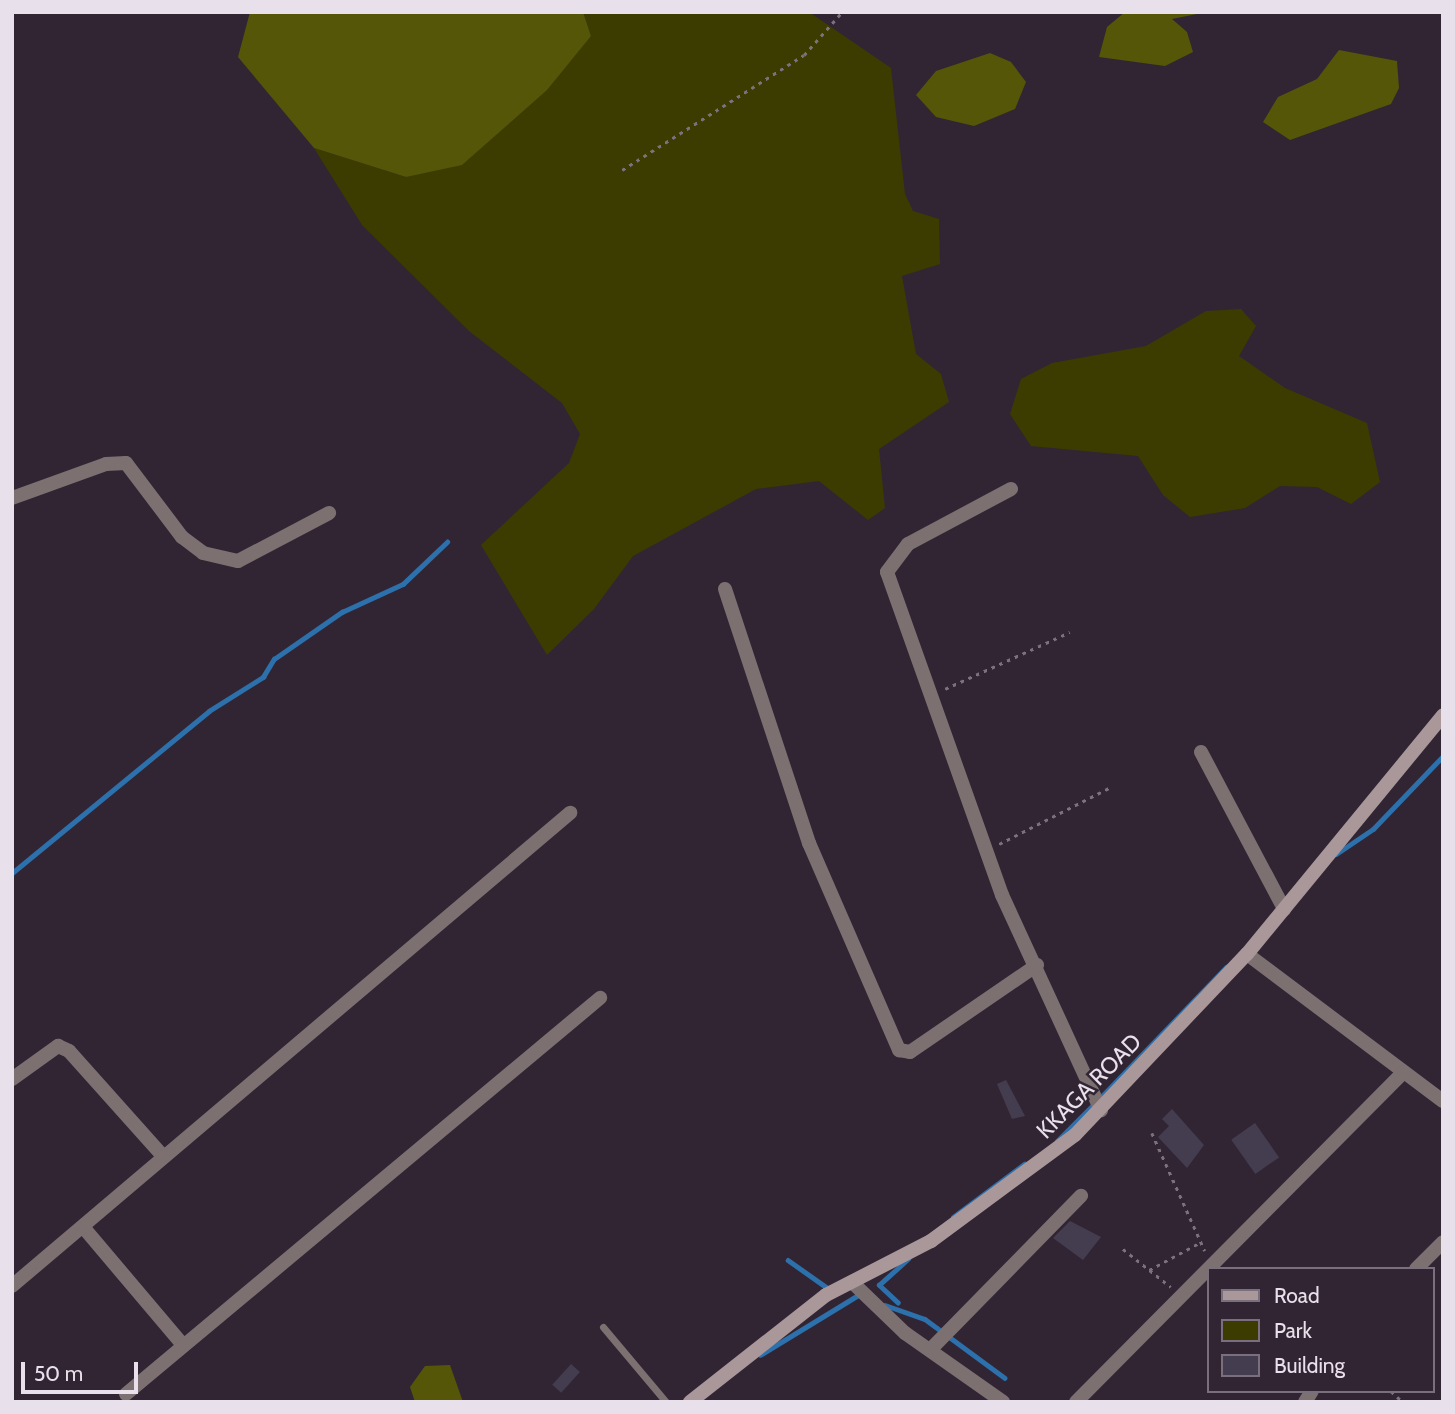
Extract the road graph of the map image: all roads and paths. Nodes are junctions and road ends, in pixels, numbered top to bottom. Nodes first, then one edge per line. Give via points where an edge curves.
1 (842, 12) edge
2 (622, 170) dead end
3 (1011, 489) dead end
4 (12, 498) edge
5 (329, 513) dead end
6 (725, 589) dead end
7 (1070, 632) dead end
8 (929, 697) junction
9 (1443, 715) edge
10 (1201, 752) dead end
11 (1109, 788) dead end
12 (570, 813) dead end
13 (986, 850) junction
14 (1284, 909) junction
15 (1247, 954) junction
16 (1037, 965) junction
17 (600, 998) dead end
18 (1404, 1072) junction
19 (12, 1079) edge
20 (1443, 1101) edge
21 (1101, 1110) junction
22 (1152, 1133) dead end
23 (163, 1156) junction
24 (1080, 1196) dead end
25 (85, 1228) junction
26 (1201, 1242) junction
27 (1443, 1242) edge
28 (1123, 1249) dead end
29 (1211, 1263) junction
30 (1207, 1267) edge
31 (1418, 1267) edge
32 (1206, 1268) edge
33 (1149, 1270) junction
34 (854, 1284) junction
35 (12, 1286) edge
36 (1181, 1296) junction
37 (603, 1327) dead end
38 (182, 1344) junction
39 (930, 1350) junction
40 (125, 1399) edge
41 (666, 1402) edge
42 (690, 1402) edge
43 (1003, 1402) edge
44 (1076, 1402) edge

1 - 2 path via 804,55
3 - 8 street via 908,544 889,561
4 - 5 street via 106,464 126,463 144,478 182,537 203,553 238,561
6 - 16 street via 809,843 899,1050 910,1052
7 - 8 path
8 - 13 street
9 - 14 street, KKAGA ROAD
10 - 14 street
11 - 13 path
12 - 23 street
13 - 16 street
14 - 15 street, KKAGA ROAD
15 - 18 street
15 - 21 street, KKAGA ROAD
16 - 21 street
17 - 38 street
18 - 20 street
18 - 29 street
19 - 23 street via 58,1046 69,1051
21 - 34 street, KKAGA ROAD via 1053,1155 942,1233
22 - 26 path
23 - 25 street
24 - 39 street
25 - 35 street
25 - 38 street
26 - 29 path
26 - 33 path
27 - 31 street
28 - 33 path
29 - 30 street
32 - 36 street
33 - 36 path
34 - 39 street
34 - 42 street, KKAGA ROAD via 826,1296
36 - 44 street
37 - 41 lane
38 - 40 street
39 - 43 street

